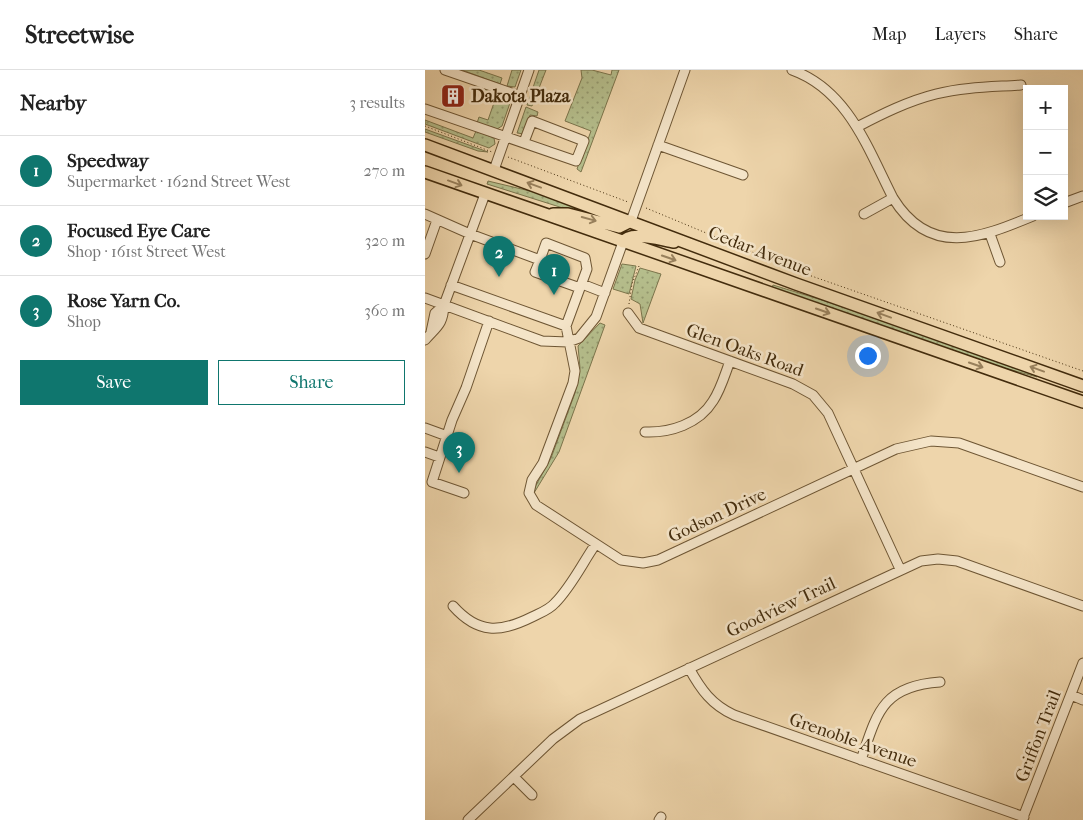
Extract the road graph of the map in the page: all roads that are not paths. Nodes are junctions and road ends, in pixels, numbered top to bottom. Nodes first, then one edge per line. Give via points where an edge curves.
1 (445, 70) edge
2 (529, 70) edge
3 (685, 70) edge
4 (792, 70) edge
5 (1021, 85) dead end
6 (520, 96) junction
7 (425, 109) edge
8 (857, 127) junction
9 (505, 137) junction
10 (524, 142) junction
11 (425, 145) edge
12 (658, 145) junction
13 (494, 170) junction
14 (425, 172) edge
15 (743, 174) dead end
16 (485, 194) junction
17 (1083, 196) edge
18 (893, 198) junction
19 (1068, 202) edge
20 (425, 214) edge
21 (864, 214) dead end
22 (546, 215) junction
23 (437, 220) junction
24 (1023, 220) edge
25 (631, 221) junction
26 (470, 234) junction
27 (989, 234) junction
28 (623, 242) junction
29 (691, 244) junction
30 (425, 254) edge
31 (540, 260) junction
32 (1000, 262) dead end
33 (451, 285) junction
34 (581, 286) junction
35 (605, 293) junction
36 (425, 298) edge
37 (444, 305) junction
38 (628, 314) road end
39 (489, 321) junction
40 (566, 326) junction
41 (428, 336) edge
42 (568, 342) junction
43 (729, 361) junction
44 (1083, 386) edge
45 (1083, 402) edge
46 (425, 428) edge
47 (645, 432) dead end
48 (447, 436) junction
49 (425, 452) edge
50 (439, 457) junction
51 (854, 469) junction
52 (1083, 486) edge
53 (464, 493) dead end
54 (595, 545) junction
55 (900, 569) junction
56 (453, 606) dead end
57 (1083, 606) edge
58 (1083, 663) edge
59 (689, 668) junction
60 (940, 682) dead end
61 (1071, 695) junction
62 (1083, 700) edge
63 (861, 760) junction
64 (514, 777) junction
65 (532, 795) dead end
66 (1023, 818) edge
67 (468, 820) edge

1 - 6 street
2 - 6 street
3 - 12 street
4 - 8 street via 814,79 835,96
5 - 8 street via 975,87 935,94
6 - 9 street
7 - 9 street
8 - 18 street
9 - 10 street
9 - 13 street
10 - 10 street via 576,161 584,141 532,122
11 - 13 main road, Cedar Avenue
12 - 15 street
12 - 25 street
25 -> 13 main road, Cedar Avenue
14 -> 16 main road, Cedar Avenue
16 - 22 main road, Cedar Avenue
16 - 26 street
17 - 19 street
18 - 21 street
18 - 27 street via 916,224 936,234 961,238
20 - 23 street
22 -> 25 main road via 568,214 619,227
22 - 28 main road, Cedar Avenue
23 - 26 street
23 - 30 street
24 - 27 street
25 - 29 main road, Cedar Avenue
26 - 31 street
26 - 33 street
27 - 32 street
28 - 29 main road via 636,235
28 - 35 street
28 -> 45 main road, Cedar Avenue
44 -> 29 main road, Cedar Avenue
31 - 34 street via 535,272
31 - 34 street via 546,243 585,258 587,269
33 - 37 street
33 - 40 street
34 - 35 street
34 - 40 street
35 - 42 street via 591,326 579,338
36 - 37 street
37 - 39 street
37 - 41 street via 435,313
38 - 43 street, Glen Oaks Road via 639,328
39 - 42 street via 542,341
39 - 48 street
40 - 42 street
42 - 54 street, Godson Drive via 575,371 573,383 529,493 536,505
43 - 47 street via 713,402 697,418 667,432
43 - 51 street, Glen Oaks Road via 793,384 813,395 828,413
46 - 48 street
48 - 50 street
49 - 50 street
50 - 53 street via 432,482
51 - 52 street, Godson Drive via 896,449 944,441 965,445
51 - 54 street, Godson Drive via 658,560 643,563 621,560
51 - 55 street, Glen Oaks Road
54 - 56 street via 556,603 516,625 507,628 483,626 465,620
55 - 57 street, Goodview Trail via 933,559 952,560
55 - 59 street, Goodview Trail
58 - 61 street, Griffon Trail
59 - 63 street, Grenoble Avenue via 704,695 725,711
59 - 64 street, Goodview Trail via 580,719 553,739
60 - 63 street via 911,689 884,703
61 - 62 street
61 - 66 street, Griffon Trail
63 - 66 street, Grenoble Avenue
64 - 65 street
64 - 67 street, Goodview Trail

